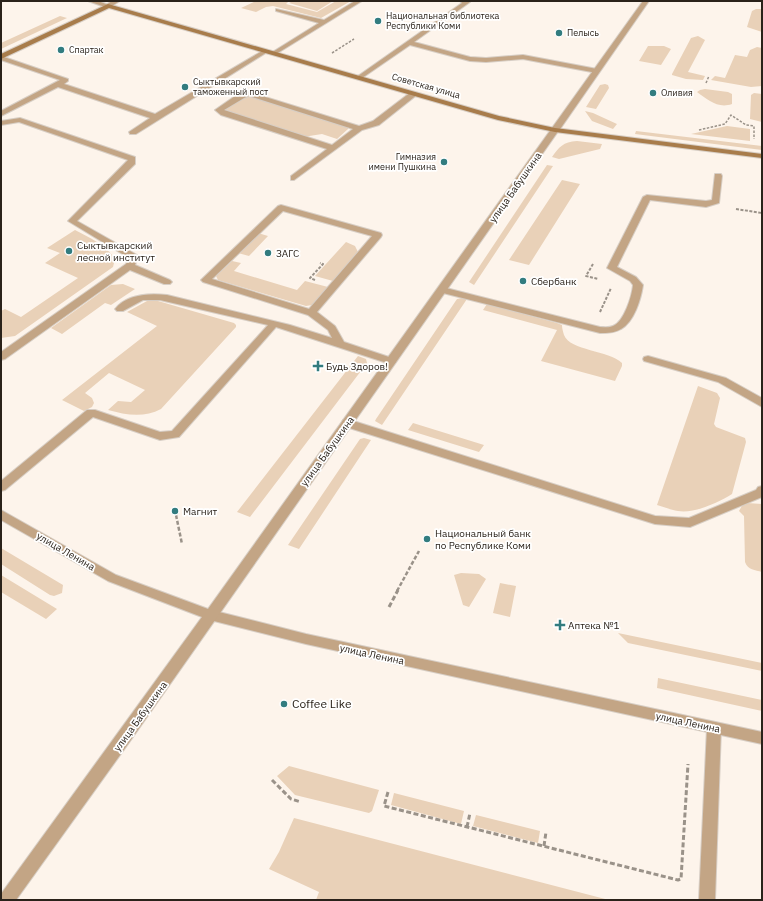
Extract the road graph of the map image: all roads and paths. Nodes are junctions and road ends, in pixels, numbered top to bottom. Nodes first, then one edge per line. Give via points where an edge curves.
1 (91, 1) edge
2 (117, 1) edge
3 (359, 1) edge
4 (463, 1) edge
5 (646, 1) edge
6 (108, 6) junction
7 (278, 10) dead end
8 (324, 22) junction
9 (354, 39) dead end
10 (409, 43) junction
11 (266, 51) junction
12 (274, 53) junction
13 (331, 54) dead end
14 (1, 58) edge
15 (598, 71) junction
16 (709, 76) dead end
17 (360, 78) junction
18 (706, 83) dead end
19 (58, 84) junction
20 (414, 94) junction
21 (1, 114) edge
22 (156, 117) junction
23 (1, 123) edge
24 (358, 128) junction
25 (555, 130) junction
26 (698, 130) dead end
27 (132, 132) dead end
28 (754, 143) dead end
29 (332, 148) junction
30 (762, 156) edge
31 (718, 176) dead end
32 (294, 178) dead end
33 (736, 209) dead end
34 (762, 212) edge
35 (129, 266) junction
36 (596, 279) dead end
37 (167, 282) dead end
38 (595, 282) dead end
39 (442, 290) junction
40 (120, 309) dead end
41 (311, 313) junction
42 (274, 324) junction
43 (340, 345) junction
44 (1, 357) edge
45 (648, 359) dead end
46 (391, 361) junction
47 (762, 403) edge
48 (347, 423) junction
49 (1, 487) edge
50 (762, 491) edge
51 (1, 514) edge
52 (176, 514) dead end
53 (182, 544) dead end
54 (419, 551) dead end
55 (389, 607) dead end
56 (211, 615) junction
57 (714, 728) junction
58 (762, 738) edge
59 (688, 764) dead end
60 (272, 780) dead end
61 (388, 792) dead end
62 (301, 802) dead end
63 (470, 813) dead end
64 (467, 827) junction
65 (546, 832) dead end
66 (544, 846) junction
67 (6, 900) edge
68 (708, 900) edge

1 - 6 street, Советская улица
2 - 6 street
3 - 8 street
4 - 10 street via 467,2
5 - 15 street, улица Бабушкина
6 - 11 main road, Советская улица
6 - 14 main road
7 - 8 street
8 - 12 street
9 - 13 path
10 - 15 street via 470,59 523,57
10 - 17 street
11 - 12 main road, Советская улица
11 - 22 street
12 - 17 main road, Советская улица
14 - 19 street via 66,80
15 - 25 street, улица Бабушкина
16 - 18 path
17 - 20 main road, Советская улица
19 - 21 street
19 - 22 street
20 - 24 street via 376,123
20 - 25 main road, Советская улица via 498,118
22 - 27 street
23 - 35 street via 20,120 132,159 132,162 72,221 134,257
24 - 29 street
24 - 29 street via 249,94 243,94 220,109 220,112
25 - 30 main road, Советская улица
25 - 39 street, улица Бабушкина
26 - 28 path via 725,124 731,115 746,125 754,126
29 - 32 street
31 - 39 street via 716,201 710,204 647,197 612,268 633,279 638,284 638,290 627,318 621,326 612,330 600,330
33 - 34 path
35 - 37 street
35 - 44 street
36 - 38 path
39 - 46 street, улица Бабушкина
40 - 42 street via 132,301 152,296
41 - 41 street via 236,289 206,280 281,208 378,235
41 - 43 street via 332,328
42 - 43 street
42 - 49 street via 175,434 160,436 91,413
43 - 46 street
45 - 47 street via 722,380
46 - 48 street, улица Бабушкина
48 - 50 street via 655,520 690,523
48 - 56 street, улица Бабушкина
51 - 56 street, улица Ленина via 112,578
52 - 53 path
54 - 55 path
56 - 57 street, улица Ленина via 306,639
56 - 67 street, улица Бабушкина
57 - 58 street, улица Ленина
57 - 68 street
59 - 66 path via 680,879
60 - 62 path via 291,799
61 - 64 path via 384,806
63 - 64 path
64 - 66 path
65 - 66 path

